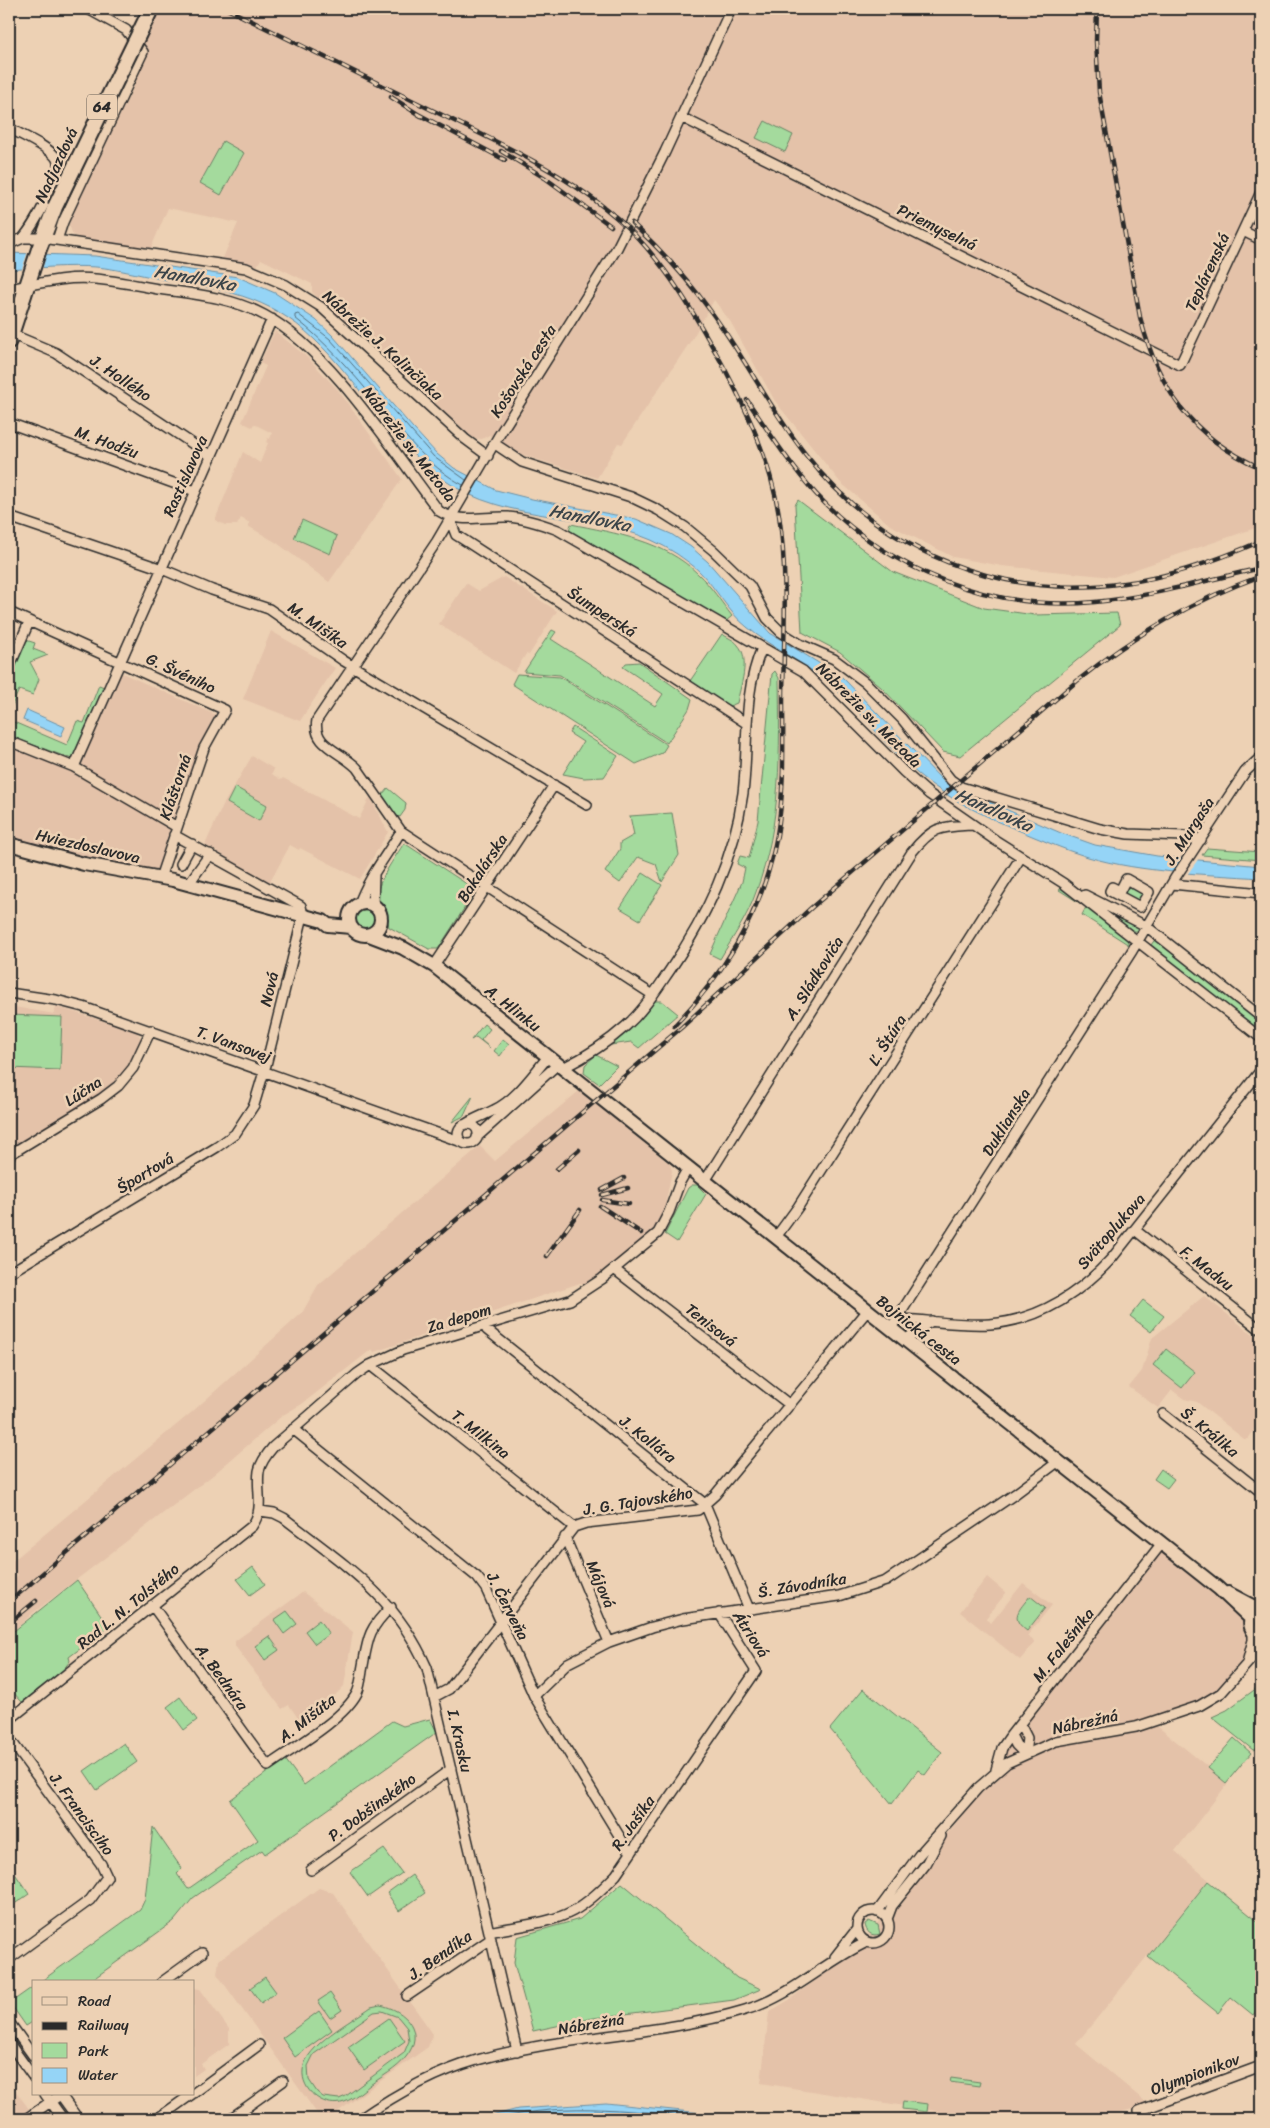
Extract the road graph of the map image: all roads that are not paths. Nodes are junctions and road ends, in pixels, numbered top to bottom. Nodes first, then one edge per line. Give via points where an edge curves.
1 (88, 9) edge
2 (151, 9) edge
3 (731, 9) edge
4 (681, 117) junction
5 (9, 128) edge
6 (1261, 192) edge
7 (49, 211) junction
8 (1243, 230) junction
9 (23, 238) junction
10 (1261, 240) edge
11 (46, 242) junction
12 (9, 244) edge
13 (29, 279) junction
14 (9, 289) edge
15 (272, 319) junction
16 (10, 338) edge
17 (1180, 365) joint
18 (9, 423) edge
19 (495, 444) junction
20 (211, 456) junction
21 (488, 456) junction
22 (195, 491) junction
23 (9, 517) edge
24 (450, 518) junction
25 (162, 569) junction
26 (9, 612) edge
27 (29, 622) junction
28 (762, 648) junction
29 (123, 663) junction
30 (353, 666) junction
31 (9, 668) edge
32 (225, 710) joint
33 (746, 723) junction
34 (9, 741) edge
35 (1261, 757) edge
36 (74, 767) junction
37 (554, 785) junction
38 (587, 805) dead end
39 (972, 825) junction
40 (176, 831) junction
41 (401, 831) junction
42 (1201, 840) junction
43 (9, 844) edge
44 (192, 844) junction
45 (210, 854) junction
46 (1021, 856) junction
47 (181, 864) dead end
48 (374, 875) junction
49 (160, 878) junction
50 (192, 879) dead end
51 (1174, 881) junction
52 (1063, 883) junction
53 (487, 886) junction
54 (1261, 893) edge
55 (359, 904) junction
56 (373, 905) junction
57 (303, 916) junction
58 (350, 921) junction
59 (1146, 926) junction
60 (374, 931) junction
61 (1139, 940) junction
62 (434, 966) junction
63 (9, 992) edge
64 (654, 995) junction
65 (1261, 1017) edge
66 (151, 1030) junction
67 (1261, 1038) edge
68 (556, 1063) junction
69 (265, 1070) junction
70 (1261, 1070) edge
71 (599, 1097) joint
72 (466, 1124) junction
73 (458, 1131) junction
74 (446, 1136) junction
75 (477, 1137) junction
76 (462, 1142) junction
77 (9, 1155) edge
78 (688, 1168) junction
79 (705, 1181) junction
80 (1135, 1230) junction
81 (776, 1237) junction
82 (614, 1269) junction
83 (9, 1273) edge
84 (868, 1310) junction
85 (932, 1321) junction
86 (894, 1324) junction
87 (486, 1325) junction
88 (1261, 1330) edge
89 (906, 1340) junction
90 (370, 1365) junction
91 (790, 1405) junction
92 (1163, 1414) dead end
93 (293, 1429) junction
94 (1059, 1461) junction
95 (1261, 1492) edge
96 (705, 1504) junction
97 (260, 1511) junction
98 (574, 1527) junction
99 (565, 1537) junction
100 (1162, 1543) junction
101 (152, 1606) junction
102 (391, 1607) junction
103 (749, 1609) junction
104 (719, 1613) junction
105 (1257, 1621) edge
106 (500, 1622) junction
107 (609, 1642) junction
108 (1261, 1648) edge
109 (1261, 1658) edge
110 (1245, 1668) junction
111 (756, 1671) joint
112 (534, 1696) junction
113 (434, 1697) junction
114 (9, 1720) edge
115 (1020, 1724) junction
116 (1011, 1734) junction
117 (9, 1738) edge
118 (1025, 1754) junction
119 (268, 1766) joint
120 (451, 1768) junction
121 (996, 1770) junction
122 (946, 1827) junction
123 (632, 1852) junction
124 (310, 1870) dead end
125 (877, 1912) junction
126 (887, 1919) junction
127 (857, 1929) junction
128 (490, 1936) junction
129 (866, 1942) junction
130 (202, 1953) dead end
131 (9, 1959) edge
132 (829, 1964) junction
133 (165, 1980) edge
134 (407, 1996) dead end
135 (9, 2022) edge
136 (9, 2043) edge
137 (259, 2045) dead end
138 (517, 2051) junction
139 (32, 2054) edge
140 (1261, 2066) edge
141 (31, 2068) edge
142 (283, 2081) dead end
143 (195, 2092) edge
144 (61, 2096) edge
145 (189, 2096) edge
146 (48, 2098) edge
147 (1139, 2111) dead end
148 (26, 2119) edge
149 (63, 2119) edge
150 (78, 2119) edge
151 (157, 2119) edge
152 (230, 2119) edge
153 (360, 2119) edge

1 - 11 street via 126,30 143,52 63,222
2 - 7 main road, Nadjazdová / 64, bridge
3 - 4 street, Košovská cesta
4 - 17 street, Priemyselná
4 - 19 street, Košovská cesta via 617,248
5 - 7 street via 51,152 57,159 59,168
6 - 8 street, Teplárenská
7 - 9 street
7 - 11 main road, Nadjazdová / 64
8 - 10 street
8 - 17 street, Teplárenská
9 - 11 street, Nábrežie J. Kalinčiaka
9 - 12 street
11 - 13 main road, Nadjazdová / 64
11 - 21 street, Nábrežie J. Kalinčiaka via 234,265 286,285 330,314 465,440
13 - 14 street, Nábrežie sv. Metoda
13 - 15 street, Nábrežie sv. Metoda via 94,278 226,300
13 - 16 main road, 64
15 - 20 street, Rastislavova
15 - 24 street, Nábrežie sv. Metoda via 311,351 346,388 438,511
16 - 20 street, J. Hollého via 56,353
18 - 22 street, M. Hodžu
19 - 21 street, Košovská cesta
19 - 42 street via 522,462 640,501 685,527 738,572 767,618 781,632 834,658 866,683 902,719 950,780 961,787 1100,829
20 - 22 street, Rastislavova
21 - 24 street, Košovská cesta
22 - 25 street, Rastislavova
23 - 25 street, M. Mišíka
24 - 28 street, Nábrežie sv. Metoda via 509,517 558,530
24 - 30 street, Košovská cesta
24 - 33 street, Šumperská via 456,535
25 - 29 street, Rastislavova
25 - 30 street, M. Mišíka via 269,609
26 - 27 street, G. Švéniho
27 - 29 street, G. Švéniho
27 - 31 street
28 - 33 street via 747,704
28 - 39 street, Nábrežie sv. Metoda via 803,671 904,772
29 - 32 street, G. Švéniho
29 - 36 street, Rastislavova
30 - 37 street, M. Mišíka
30 - 41 street, Košovská cesta via 317,720 316,733 320,740 357,768
32 - 40 street, Kláštorná via 204,748
33 - 64 street via 742,793 730,856 701,922
34 - 36 street
35 - 42 street, J. Murgaša via 1245,772
36 - 40 street
37 - 38 street, M. Mišíka
37 - 53 street, Bakalárska
39 - 46 street, Nábrežie sv. Metoda
39 - 79 street, A. Sládkoviča via 936,829 926,834 912,852
40 - 44 street
40 - 49 street, Kláštorná
41 - 48 street
41 - 53 street
42 - 51 street, J. Murgaša
43 - 49 street, Hviezdoslavova via 84,864
44 - 45 street
44 - 47 street
45 - 50 street
45 - 57 street via 301,906
46 - 52 street, Nábrežie sv. Metoda
46 - 81 street, Ľ. Štúra via 803,1200
48 - 55 street via 366,883
48 - 56 street
49 - 57 street, A. Hlinku
51 - 54 street
51 - 59 street, J. Murgaša
52 - 59 street
52 - 61 street
53 - 62 street, Bakalárska
53 - 64 street
55 - 56 street
55 - 58 street via 353,908
56 - 60 street via 380,914
57 - 58 street, A. Hlinku via 328,925
57 - 69 street, Nová
58 - 60 street, A. Hlinku via 359,934
59 - 61 street, J. Murgaša
59 - 65 street
60 - 62 street, A. Hlinku via 398,940 403,948
61 - 67 street
61 - 86 street, Duklianska
62 - 68 street, A. Hlinku
63 - 66 street, T. Vansovej via 56,1000
64 - 68 street via 627,1025 599,1047
66 - 69 street, T. Vansovej
66 - 77 street, Lúčna via 132,1068 118,1086 101,1100
68 - 71 street, A. Hlinku
68 - 72 street via 494,1111
68 - 75 street
69 - 74 street, T. Vansovej
69 - 83 street, Športová via 254,1105 235,1134
70 - 80 street, Svätoplukova
71 - 78 street, Bojnická cesta
72 - 73 street
72 - 75 street via 475,1127
73 - 74 street
73 - 76 street
74 - 76 street, T. Vansovej
75 - 76 street via 472,1143
78 - 79 street, Bojnická cesta
78 - 82 street, Za depom via 658,1233
79 - 81 street, Bojnická cesta
80 - 85 street, Svätoplukova via 1096,1276 1067,1298 1038,1313 989,1324
80 - 88 street, F. Madvu
81 - 84 street, Bojnická cesta
82 - 87 street, Za depom via 570,1300
82 - 91 street, Tenisová
84 - 86 street, Bojnická cesta
84 - 91 street, J. G. Tajovského
85 - 86 street, Svätoplukova
85 - 89 street
86 - 89 street, Bojnická cesta
87 - 90 street, Za depom via 403,1350
87 - 96 street, J. Kollára via 487,1330
89 - 94 street, Bojnická cesta
90 - 93 street, Za depom
90 - 98 street, T. Milkina
91 - 96 street, J. G. Tajovského
92 - 95 street, Š. Králika
93 - 97 street, Za depom via 273,1447 260,1469
93 - 106 street, J. Červeňa via 467,1566 486,1588
94 - 100 street, Bojnická cesta
94 - 103 street, Š. Závodníka via 886,1581 839,1596
96 - 98 street, J. G. Tajovského via 698,1510
96 - 103 street, J. Kollára
97 - 101 street, Rad L. N. Tolstého via 246,1531
97 - 102 street, I. Krasku via 284,1518 373,1588
98 - 99 street, J. G. Tajovského
99 - 106 street, J. G. Tajovského
99 - 107 street, Májová
100 - 105 street, Bojnická cesta
100 - 115 street, M. Falešníka
101 - 114 street, Rad L. N. Tolstého
101 - 119 street, A. Bednára
102 - 113 street, I. Krasku via 419,1648
102 - 119 street, A. Mišúta via 368,1637 358,1691 353,1700 336,1718
103 - 104 street, Š. Závodníka
104 - 107 street, Š. Závodníka via 652,1626
104 - 111 street, Átriová
105 - 110 street, Nábrežná
106 - 112 street, J. Červeňa
106 - 113 street, J. G. Tajovského via 449,1689
107 - 112 street, Š. Závodníka via 568,1663
108 - 110 street, Nábrežná
109 - 110 street, Nábrežná
110 - 118 street, Nábrežná via 1221,1693 1199,1706 1136,1727 1056,1741
111 - 123 street, R. Jašíka
112 - 123 street, J. Červeňa via 626,1848
113 - 120 street, I. Krasku
115 - 116 street, M. Falešníka
115 - 118 street via 1027,1738
116 - 118 street via 1016,1746
116 - 121 street, M. Falešníka via 1002,1748
117 - 131 street, J. Francisciho via 101,1864 107,1877 90,1900
118 - 121 street, Nábrežná
120 - 124 street, P. Dobšinského
120 - 128 street, I. Krasku
121 - 122 street, Nábrežná
122 - 125 street, Nábrežná via 919,1855
122 - 126 street, Nábrežná via 926,1864 892,1906
123 - 128 street, R. Jašíka via 616,1875 573,1911
125 - 126 street
125 - 127 street, Nábrežná via 862,1915
126 - 129 street, Nábrežná via 889,1930 886,1938 877,1943
127 - 129 street via 860,1938
127 - 132 street, Nábrežná
128 - 134 street, J. Bendíka
128 - 138 street, I. Krasku
129 - 132 street, Nábrežná
130 - 133 street
132 - 138 street, Nábrežná via 764,2004 744,2011 688,2024
135 - 139 street
136 - 141 street
137 - 143 street
138 - 153 street, Nábrežná via 477,2060 431,2076
140 - 147 street, Olympionikov
142 - 152 street
144 - 150 street
145 - 151 street
146 - 148 street
146 - 149 street

